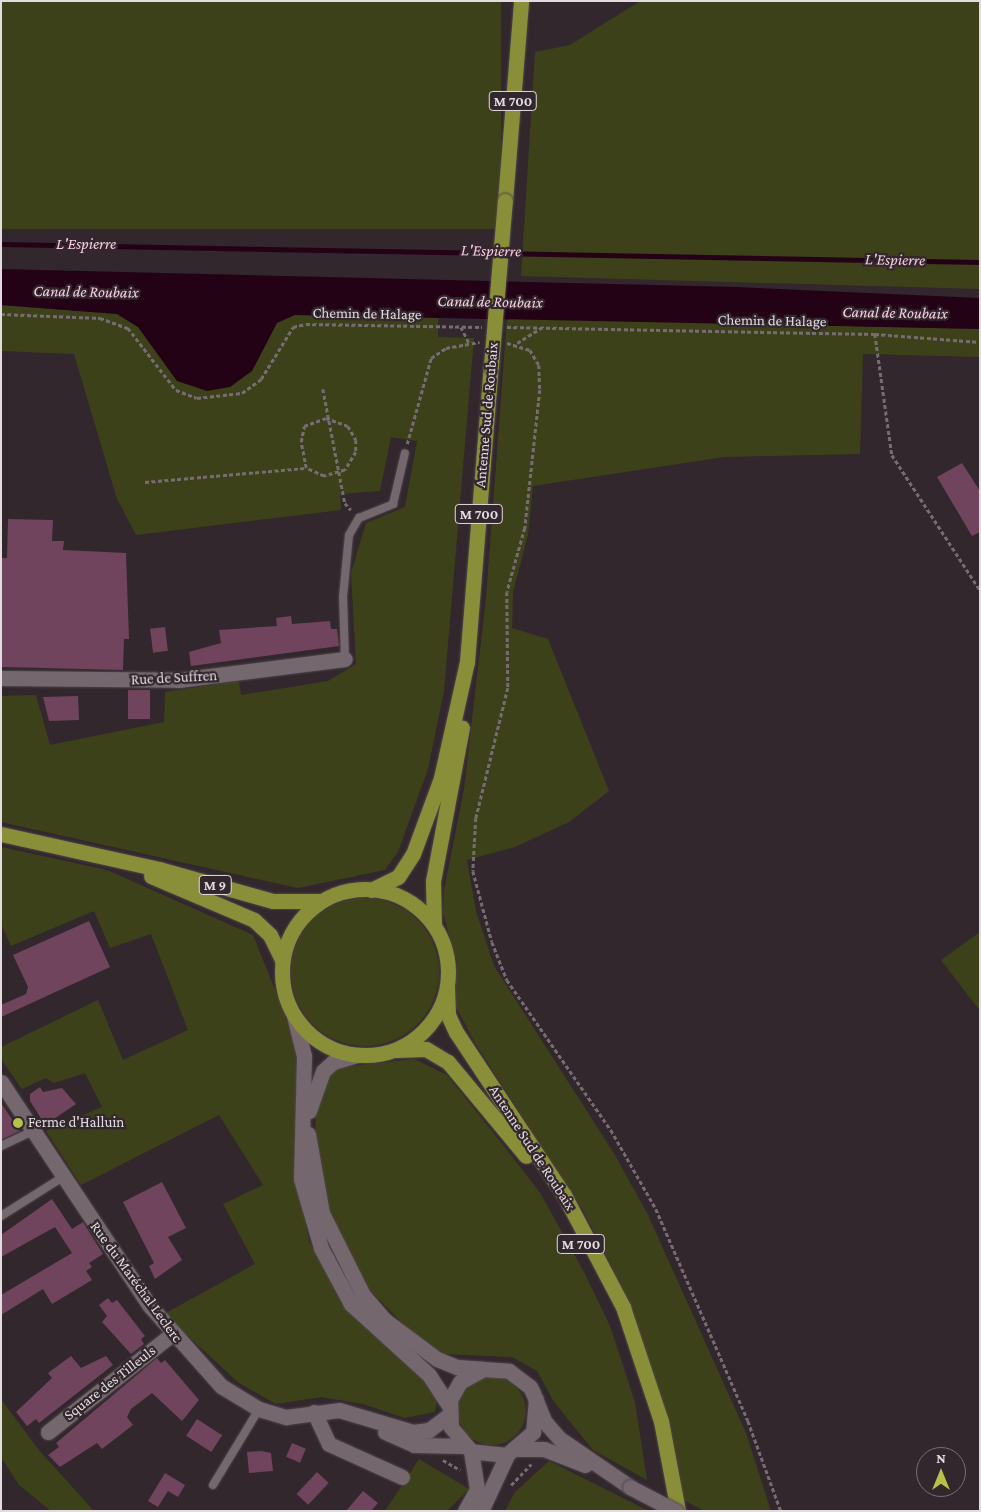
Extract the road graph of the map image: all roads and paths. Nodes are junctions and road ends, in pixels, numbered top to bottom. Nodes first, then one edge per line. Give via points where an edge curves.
1 (521, 1) edge
2 (1, 314) edge
3 (461, 327) junction
4 (488, 327) dead end
5 (497, 327) dead end
6 (543, 328) junction
7 (875, 334) junction
8 (482, 342) dead end
9 (500, 342) dead end
10 (980, 342) edge
11 (469, 343) junction
12 (517, 343) junction
13 (322, 389) dead end
14 (326, 418) junction
15 (405, 453) joint
16 (306, 468) junction
17 (339, 475) junction
18 (144, 482) dead end
19 (359, 518) junction
20 (980, 590) edge
21 (345, 659) joint
22 (467, 662) junction
23 (1, 678) edge
24 (1, 834) edge
25 (106, 858) junction
26 (371, 890) junction
27 (326, 899) junction
28 (434, 925) junction
29 (282, 961) junction
30 (447, 987) junction
31 (294, 1016) junction
32 (396, 1050) junction
33 (358, 1055) junction
34 (1, 1082) edge
35 (33, 1131) junction
36 (1, 1146) edge
37 (63, 1177) junction
38 (1, 1216) edge
39 (172, 1334) junction
40 (483, 1369) junction
41 (536, 1400) junction
42 (259, 1409) junction
43 (449, 1411) junction
44 (314, 1412) junction
45 (348, 1412) junction
46 (48, 1432) dead end
47 (468, 1449) junction
48 (544, 1449) junction
49 (512, 1452) junction
50 (402, 1477) dead end
51 (212, 1485) dead end
52 (630, 1487) junction
53 (508, 1489) dead end
54 (465, 1511) edge
55 (481, 1511) edge
56 (668, 1511) edge
57 (677, 1511) edge
58 (781, 1511) edge

1 - 22 highway, Antenne Sud de Roubaix / M 700, bridge
2 - 3 path, Chemin de Halage via 100,318 128,328 176,390 197,398 242,393 261,379 284,340 300,326
3 - 4 path, Chemin de Halage
3 - 11 path
5 - 6 path, Chemin de Halage
6 - 7 path, Chemin de Halage
6 - 12 path
7 - 10 path, Chemin de Halage
7 - 20 path via 892,455
8 - 11 path
9 - 12 path
11 - 15 path via 446,348 431,358
12 - 58 path via 530,350 539,365 540,390 525,528 507,592 508,688 476,818 473,871 492,942 507,980 611,1130 656,1209 748,1420
13 - 14 path
14 - 16 path via 304,426 301,442
14 - 17 path
14 - 17 path via 348,426 356,440 353,461
15 - 19 lane via 393,504
16 - 17 path via 324,476
16 - 18 path
17 - 19 path via 345,503
19 - 21 lane via 349,535 343,597
21 - 23 street, Rue de Suffren via 178,680
22 - 26 highway, Antenne Sud de Roubaix / M 700 via 441,778 413,854 398,878
22 - 28 highway, M 700 via 463,721 433,880
24 - 25 highway, M 9
25 - 27 highway, M 9 via 283,903
25 - 29 highway, M 9 via 243,914 270,934
26 - 27 highway
26 - 28 highway via 406,900
27 - 29 highway via 296,925
28 - 30 highway via 446,955
29 - 31 highway via 282,986
30 - 32 highway via 427,1027
30 - 57 highway, Antenne Sud de Roubaix / M 700 via 448,1015 456,1032 572,1210 623,1307 661,1421
31 - 33 highway via 321,1043
31 - 43 street via 304,1056 301,1179 321,1248 351,1304 429,1375
32 - 33 highway
32 - 56 highway, Antenne Sud de Roubaix / M 700 via 426,1049 448,1062 506,1127 555,1200 602,1285 627,1344 649,1413
33 - 40 street via 328,1066 315,1084 309,1107 310,1163 328,1228 358,1287 386,1321 436,1359 457,1368
34 - 35 street, Rue du Maréchal Leclerc
35 - 36 lane
35 - 37 street, Rue du Maréchal Leclerc
37 - 38 lane
37 - 39 street, Rue du Maréchal Leclerc
39 - 42 street, Rue du Maréchal Leclerc via 221,1386
39 - 46 street, Square des Tilleuls
40 - 41 street via 515,1374
40 - 43 street via 460,1382
41 - 49 street via 535,1427
41 - 52 street via 546,1422 560,1438
42 - 44 street, Rue du Maréchal Leclerc via 286,1417
42 - 51 lane
43 - 45 street, Rue du Maréchal Leclerc via 430,1430 413,1432
43 - 47 street via 453,1432
44 - 45 street, Rue du Maréchal Leclerc
44 - 50 street via 329,1444
45 - 47 street, Rue du Maréchal Leclerc via 414,1445
47 - 49 street
47 - 54 street via 477,1489
48 - 49 street
48 - 52 street
48 - 53 path
49 - 55 street
52 - 57 street, bridge

